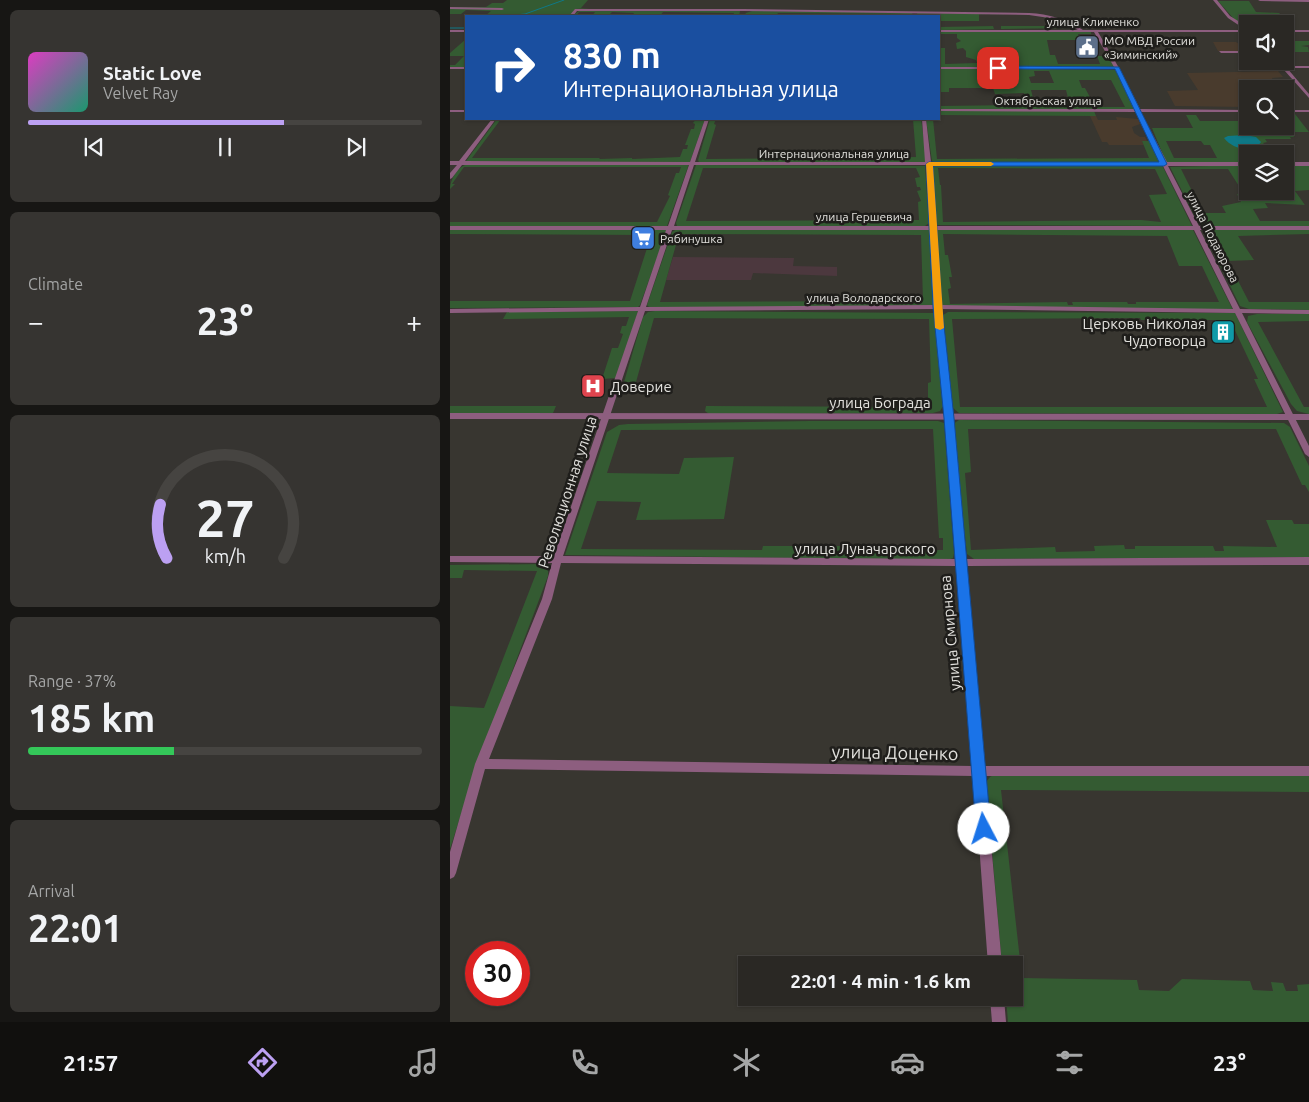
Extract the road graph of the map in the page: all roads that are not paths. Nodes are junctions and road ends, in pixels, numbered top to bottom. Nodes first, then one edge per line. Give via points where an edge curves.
1 (1134, 0) edge
2 (1145, 0) edge
3 (1215, 0) edge
4 (1260, 0) edge
5 (1309, 1) edge
6 (450, 8) edge
7 (502, 9) dead end
8 (743, 10) junction
9 (913, 14) edge
10 (572, 15) edge
11 (741, 15) edge
12 (1239, 24) edge
13 (1239, 30) edge
14 (450, 31) edge
15 (465, 31) edge
16 (940, 31) edge
17 (1082, 31) junction
18 (1095, 31) junction
19 (1294, 31) edge
20 (1309, 31) edge
21 (1221, 52) dead end
22 (1239, 52) edge
23 (1294, 67) edge
24 (1309, 67) edge
25 (450, 68) edge
26 (465, 68) edge
27 (940, 68) edge
28 (1117, 68) junction
29 (1286, 70) edge
30 (1309, 97) edge
31 (940, 110) edge
32 (450, 111) edge
33 (465, 111) edge
34 (1138, 111) junction
35 (1239, 111) edge
36 (1294, 111) edge
37 (1309, 111) edge
38 (493, 120) edge
39 (707, 120) edge
40 (924, 120) edge
41 (450, 163) edge
42 (460, 163) junction
43 (692, 163) junction
44 (929, 164) junction
45 (1164, 164) junction
46 (1239, 164) edge
47 (1294, 164) edge
48 (1309, 164) edge
49 (450, 177) edge
50 (450, 228) edge
51 (670, 228) junction
52 (933, 228) junction
53 (1195, 228) junction
54 (1309, 228) edge
55 (938, 307) junction
56 (642, 309) junction
57 (450, 311) edge
58 (1238, 312) junction
59 (1309, 312) edge
60 (606, 415) junction
61 (450, 416) edge
62 (1290, 416) junction
63 (1309, 417) edge
64 (949, 418) junction
65 (1309, 454) edge
66 (450, 558) edge
67 (557, 560) junction
68 (1309, 561) edge
69 (960, 563) junction
70 (481, 764) junction
71 (979, 771) junction
72 (1309, 771) edge
73 (450, 873) edge
74 (994, 956) edge
75 (998, 1006) edge
76 (999, 1022) edge

1 - 2 street
3 - 12 street
4 - 5 street
6 - 7 street
8 - 9 street
8 - 10 street via 576,10
8 - 11 street
9 - 17 street via 1047,15
13 - 18 street, улица Клименко
14 - 15 street
16 - 17 street, улица Клименко
17 - 18 street, улица Клименко
18 - 28 street, улица Подаюрова
19 - 20 street
21 - 22 street
23 - 24 street
25 - 26 street
27 - 28 street
28 - 34 street, улица Подаюрова
29 - 30 street
31 - 34 street, Октябрьская улица
32 - 33 street
34 - 35 street, Октябрьская улица
34 - 45 street, улица Подаюрова
36 - 37 street
38 - 42 street
39 - 43 street, Революционная улица
40 - 44 street, улица Смирнова
41 - 42 street, Интернациональная улица
42 - 43 street, Интернациональная улица
42 - 49 street
43 - 44 street, Интернациональная улица
43 - 51 street, Революционная улица
44 - 45 street, Интернациональная улица
44 - 52 street, улица Смирнова
45 - 46 street, Интернациональная улица
45 - 53 street, улица Подаюрова
47 - 48 street
50 - 51 street, улица Гершевича
51 - 52 street, улица Гершевича
51 - 56 street, Революционная улица
52 - 53 street, улица Гершевича
52 - 55 street, улица Смирнова
53 - 54 street, улица Гершевича
53 - 58 street, улица Подаюрова
55 - 56 street, улица Володарского
55 - 58 street, улица Володарского
55 - 64 street, улица Смирнова
56 - 57 street, улица Володарского
56 - 60 street, Революционная улица
58 - 59 street, улица Володарского
58 - 62 street, улица Подаюрова
60 - 61 street, улица Бограда
60 - 64 street, улица Бограда
60 - 67 street, Революционная улица
62 - 63 street, улица Бограда
62 - 64 street, улица Бограда
62 - 65 street, улица Подаюрова
64 - 69 street, улица Смирнова
66 - 67 street, улица Луначарского
67 - 69 street, улица Луначарского
67 - 70 street, Революционная улица via 547,599
68 - 69 street, улица Луначарского
69 - 71 street, улица Смирнова
70 - 71 street, улица Доценко
70 - 73 street, Революционная улица
71 - 72 street, улица Доценко
71 - 74 street, улица Смирнова
75 - 76 street

